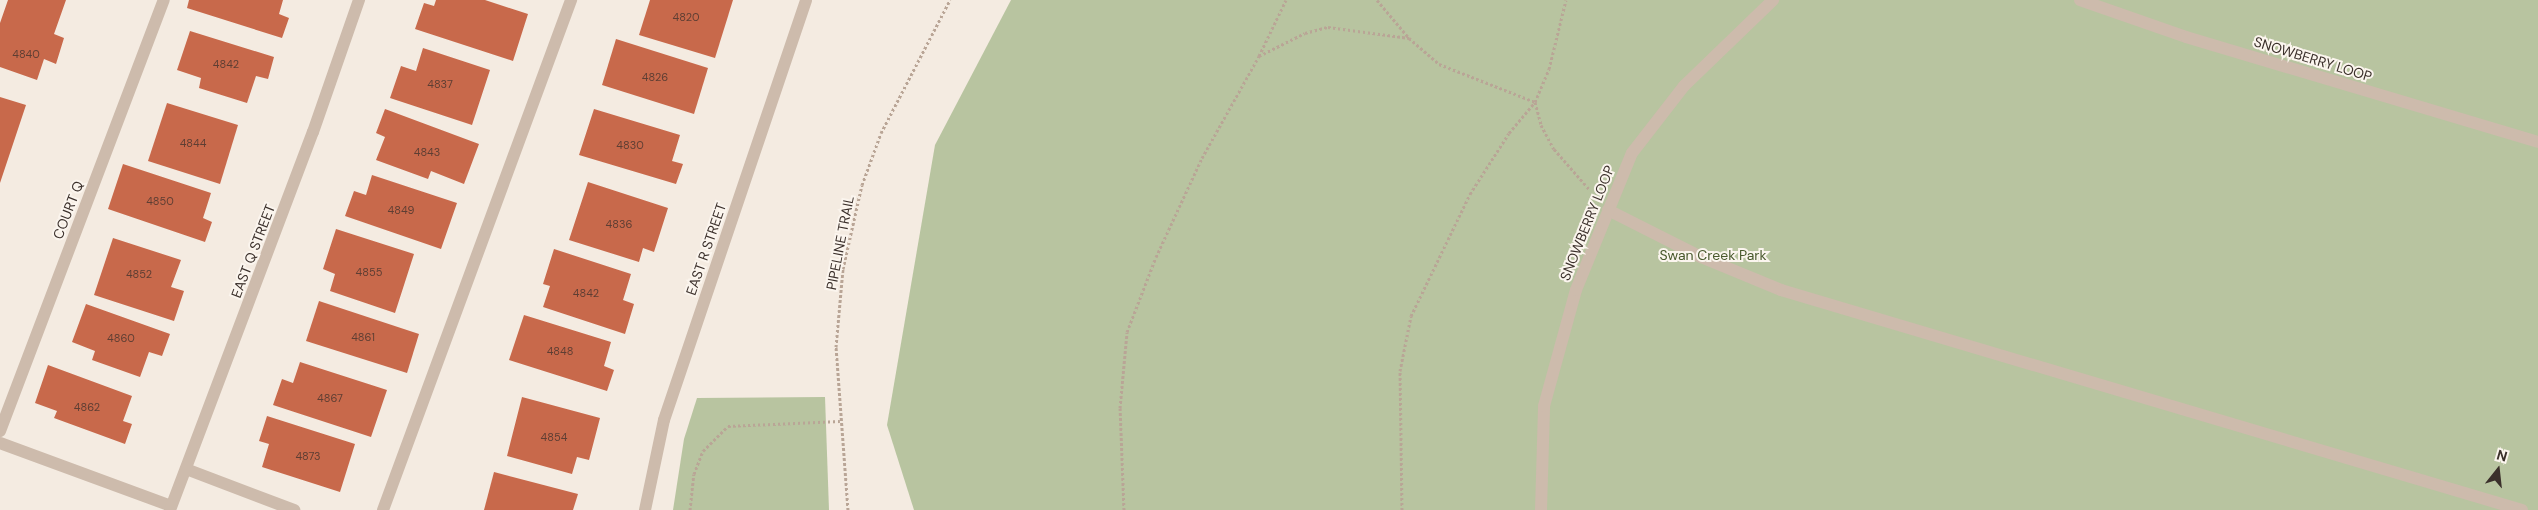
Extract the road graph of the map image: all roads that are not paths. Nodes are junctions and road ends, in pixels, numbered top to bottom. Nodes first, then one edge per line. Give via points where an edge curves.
1 (164, 0) edge
2 (359, 0) edge
3 (571, 0) edge
4 (806, 0) edge
5 (1772, 0) edge
6 (2080, 0) edge
7 (2538, 142) edge
8 (1608, 210) junction
9 (0, 431) edge
10 (0, 443) edge
11 (186, 470) junction
12 (171, 508) edge
13 (294, 510) edge
14 (382, 510) edge
15 (644, 510) edge
16 (1541, 510) edge
17 (2522, 510) edge

1 - 9 street, COURT Q
2 - 11 street, EAST Q STREET
3 - 14 street
4 - 15 street, EAST R STREET via 664,420
5 - 8 street, SNOWBERRY LOOP via 1684,86 1632,153
6 - 7 street, SNOWBERRY LOOP via 2186,37
8 - 16 street, SNOWBERRY LOOP via 1576,290 1544,406
8 - 17 street via 1701,257 1781,290
10 - 12 street
11 - 12 street, EAST Q STREET
11 - 13 street

